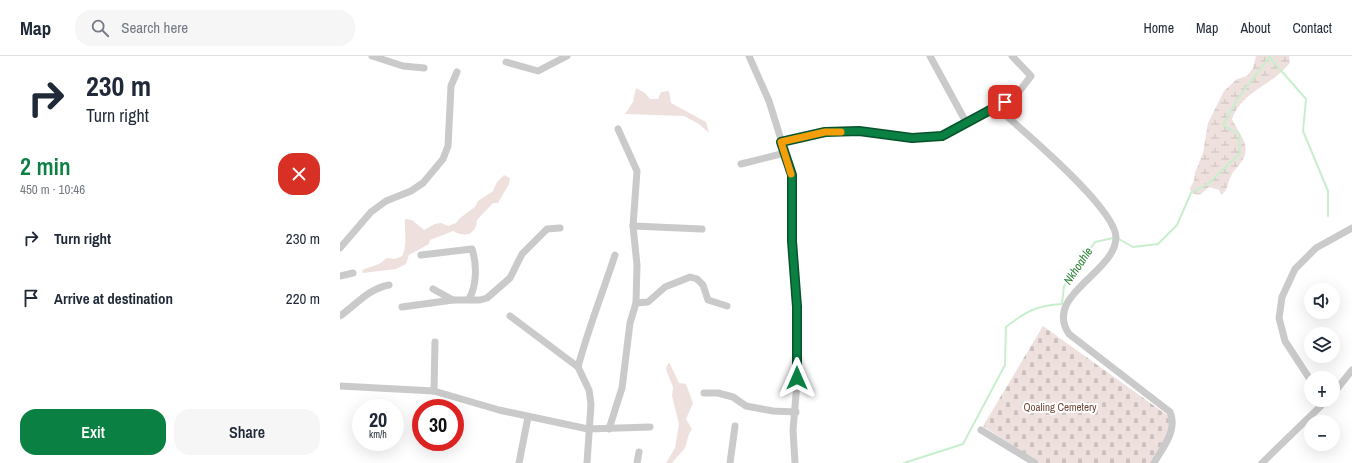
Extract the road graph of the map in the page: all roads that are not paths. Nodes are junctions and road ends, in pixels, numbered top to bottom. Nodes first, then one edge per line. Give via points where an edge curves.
1 (372, 56) edge
2 (567, 56) edge
3 (749, 56) edge
4 (930, 56) edge
5 (1012, 56) edge
6 (506, 62) dead end
7 (424, 68) dead end
8 (457, 72) dead end
9 (996, 107) junction
10 (966, 122) junction
11 (618, 129) dead end
12 (781, 142) junction
13 (785, 153) junction
14 (741, 164) dead end
15 (633, 226) junction
16 (560, 228) dead end
17 (1352, 228) edge
18 (702, 229) dead end
19 (340, 248) edge
20 (615, 255) dead end
21 (421, 256) dead end
22 (353, 273) dead end
23 (340, 276) edge
24 (389, 285) dead end
25 (434, 289) dead end
26 (469, 299) junction
27 (453, 300) junction
28 (636, 303) junction
29 (727, 306) dead end
30 (402, 308) dead end
31 (340, 316) edge
32 (510, 316) dead end
33 (435, 342) dead end
34 (578, 367) junction
35 (1304, 371) edge
36 (1351, 372) edge
37 (1340, 385) edge
38 (340, 386) edge
39 (434, 391) junction
40 (704, 393) dead end
41 (1320, 407) edge
42 (796, 412) junction
43 (528, 417) junction
44 (735, 426) dead end
45 (650, 428) dead end
46 (588, 429) junction
47 (609, 429) junction
48 (982, 430) dead end
49 (639, 452) dead end
50 (519, 463) edge
51 (587, 463) edge
52 (637, 463) edge
53 (730, 463) edge
54 (795, 463) edge
55 (1035, 463) edge
56 (1154, 463) edge
57 (1262, 463) edge

1 - 7 street via 404,66
2 - 6 street via 538,71
3 - 12 street via 769,101
4 - 10 street
5 - 9 street via 1031,76 1014,98
8 - 19 street via 451,86 448,146 443,159 423,183 412,191 386,201 371,212
9 - 10 street
9 - 56 street via 1054,158 1094,201 1114,229 1116,238 1112,254 1070,298 1063,322 1069,334 1170,412 1174,420 1171,434
10 - 12 street via 942,136 912,138 859,131 825,132
11 - 15 street via 637,171
12 - 13 street
13 - 14 street
13 - 42 street via 792,175 792,241 797,307
15 - 18 street
15 - 28 street via 637,265
16 - 26 street via 547,229 522,254 510,278 486,298
17 - 35 street via 1316,248 1295,269 1282,297 1279,318 1285,341
20 - 34 street
21 - 26 street via 472,249 476,262 472,294
22 - 23 street
24 - 31 street via 370,291
25 - 27 street
26 - 27 street
27 - 30 street
28 - 29 street via 648,302 665,287 690,277 703,285 708,300
28 - 47 street via 630,323 622,388
32 - 34 street
33 - 39 street
34 - 46 street via 589,390 591,404
36 - 37 street
38 - 39 street
39 - 43 street
40 - 42 street via 733,397 746,406
41 - 57 street
42 - 54 street via 793,430
43 - 46 street
43 - 50 street
44 - 53 street
45 - 47 street
46 - 47 street
46 - 51 street
48 - 55 street
49 - 52 street

